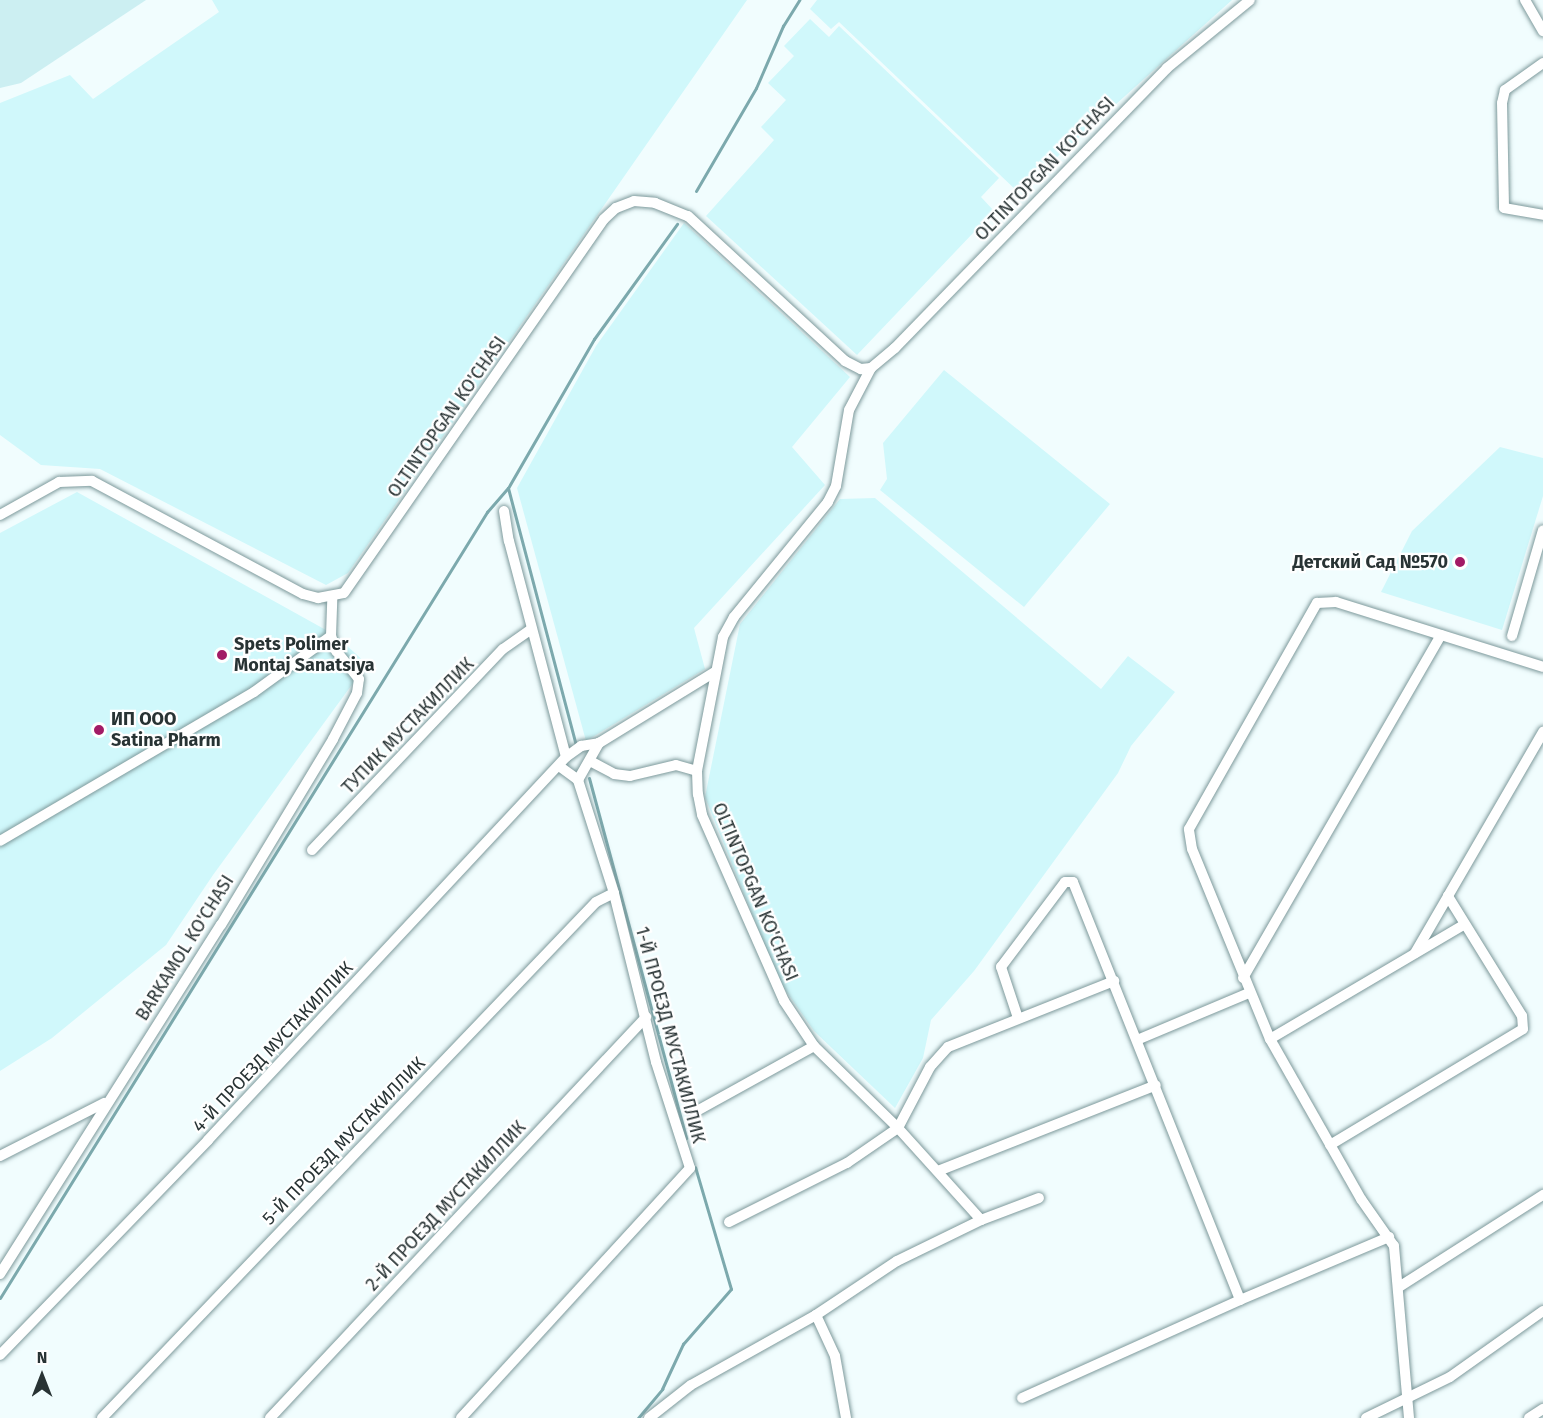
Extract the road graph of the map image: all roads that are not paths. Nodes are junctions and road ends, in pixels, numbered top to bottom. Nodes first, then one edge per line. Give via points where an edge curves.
1 (1250, 0) edge
2 (1525, 0) edge
3 (1543, 31) edge
4 (1543, 63) edge
5 (1543, 214) edge
6 (871, 368) junction
7 (504, 511) dead end
8 (0, 515) edge
9 (1543, 530) edge
10 (332, 598) junction
11 (532, 630) junction
12 (1441, 635) junction
13 (331, 636) junction
14 (1512, 636) dead end
15 (1543, 667) edge
16 (715, 672) junction
17 (1543, 732) edge
18 (599, 743) junction
19 (563, 761) junction
20 (590, 761) junction
21 (697, 771) junction
22 (578, 780) junction
23 (0, 841) edge
24 (312, 850) dead end
25 (614, 893) junction
26 (1448, 896) junction
27 (1466, 924) junction
28 (1414, 955) junction
29 (1243, 978) junction
30 (1114, 981) junction
31 (1249, 993) junction
32 (646, 1017) junction
33 (1018, 1018) junction
34 (1270, 1039) junction
35 (1137, 1040) junction
36 (814, 1046) junction
37 (1156, 1085) junction
38 (105, 1103) junction
39 (695, 1112) dead end
40 (898, 1128) junction
41 (1330, 1145) junction
42 (0, 1156) edge
43 (938, 1171) junction
44 (1543, 1195) edge
45 (1039, 1198) dead end
46 (981, 1220) junction
47 (729, 1222) dead end
48 (1389, 1237) junction
49 (0, 1274) edge
50 (1399, 1287) junction
51 (1239, 1300) junction
52 (1543, 1311) edge
53 (816, 1315) junction
54 (0, 1355) edge
55 (1022, 1398) dead end
56 (1407, 1399) junction
57 (1543, 1409) edge
58 (102, 1418) edge
59 (270, 1418) edge
60 (461, 1418) edge
61 (649, 1418) edge
62 (846, 1418) edge
63 (1366, 1418) edge
64 (1409, 1418) edge
65 (1530, 1418) edge

1 - 6 street, OLTINTOPGAN KO'CHASI via 1167,68 895,348
2 - 3 street
4 - 5 street via 1503,95 1504,208
6 - 10 street, OLTINTOPGAN KO'CHASI via 861,369 844,361 688,216 655,202 625,205 604,219 350,587
6 - 16 street, OLTINTOPGAN KO'CHASI via 849,410 836,486 828,502 734,617 723,637
7 - 11 street
8 - 10 street via 59,482 92,481 303,594
9 - 14 street
10 - 13 street, BARKAMOL KO'CHASI
11 - 19 street
11 - 24 street, ТУПИК МУСТАКИЛЛИК via 503,649
12 - 15 street
12 - 29 street
12 - 29 street via 1336,602 1325,600 1312,609 1189,829 1192,849
13 - 23 street via 254,692
13 - 38 street, BARKAMOL KO'CHASI via 336,651 359,679 357,693 221,925
16 - 18 street
16 - 21 street, OLTINTOPGAN KO'CHASI
17 - 26 street
18 - 19 street via 581,746
18 - 20 street
19 - 22 street
19 - 54 street, 4-Й ПРОЕЗД МУСТАКИЛЛИК via 208,1140
20 - 21 street via 614,774 630,776 676,765
20 - 22 street
21 - 36 street, OLTINTOPGAN KO'CHASI via 702,815 741,896 756,942 784,1001
22 - 25 street, 1-Й ПРОЕЗД МУСТАКИЛЛИК
25 - 32 street, 1-Й ПРОЕЗД МУСТАКИЛЛИК
25 - 58 street, 5-Й ПРОЕЗД МУСТАКИЛЛИК via 596,902
26 - 27 street
26 - 28 street
27 - 28 street
27 - 41 street via 1522,1016 1523,1029
28 - 34 street
29 - 31 street
30 - 33 street
30 - 33 street via 1077,886 1065,882 1001,967
30 - 35 street
31 - 34 street
31 - 35 street
32 - 59 street, 2-Й ПРОЕЗД МУСТАКИЛЛИК
32 - 60 street, 1-Й ПРОЕЗД МУСТАКИЛЛИК via 690,1168
33 - 40 street via 939,1054
34 - 41 street
35 - 37 street
36 - 39 street
36 - 40 street, OLTINTOPGAN KO'CHASI
37 - 43 street
37 - 51 street
38 - 42 street
38 - 49 street, BARKAMOL KO'CHASI
40 - 43 street, OLTINTOPGAN KO'CHASI
40 - 47 street via 847,1163
41 - 48 street
43 - 46 street, OLTINTOPGAN KO'CHASI
44 - 50 street
45 - 46 street
46 - 53 street via 897,1261
48 - 50 street via 1396,1254
48 - 51 street
50 - 56 street
51 - 55 street
52 - 56 street via 1450,1377
53 - 61 street via 692,1385
53 - 62 street via 838,1367
56 - 63 street
56 - 64 street
57 - 65 street

